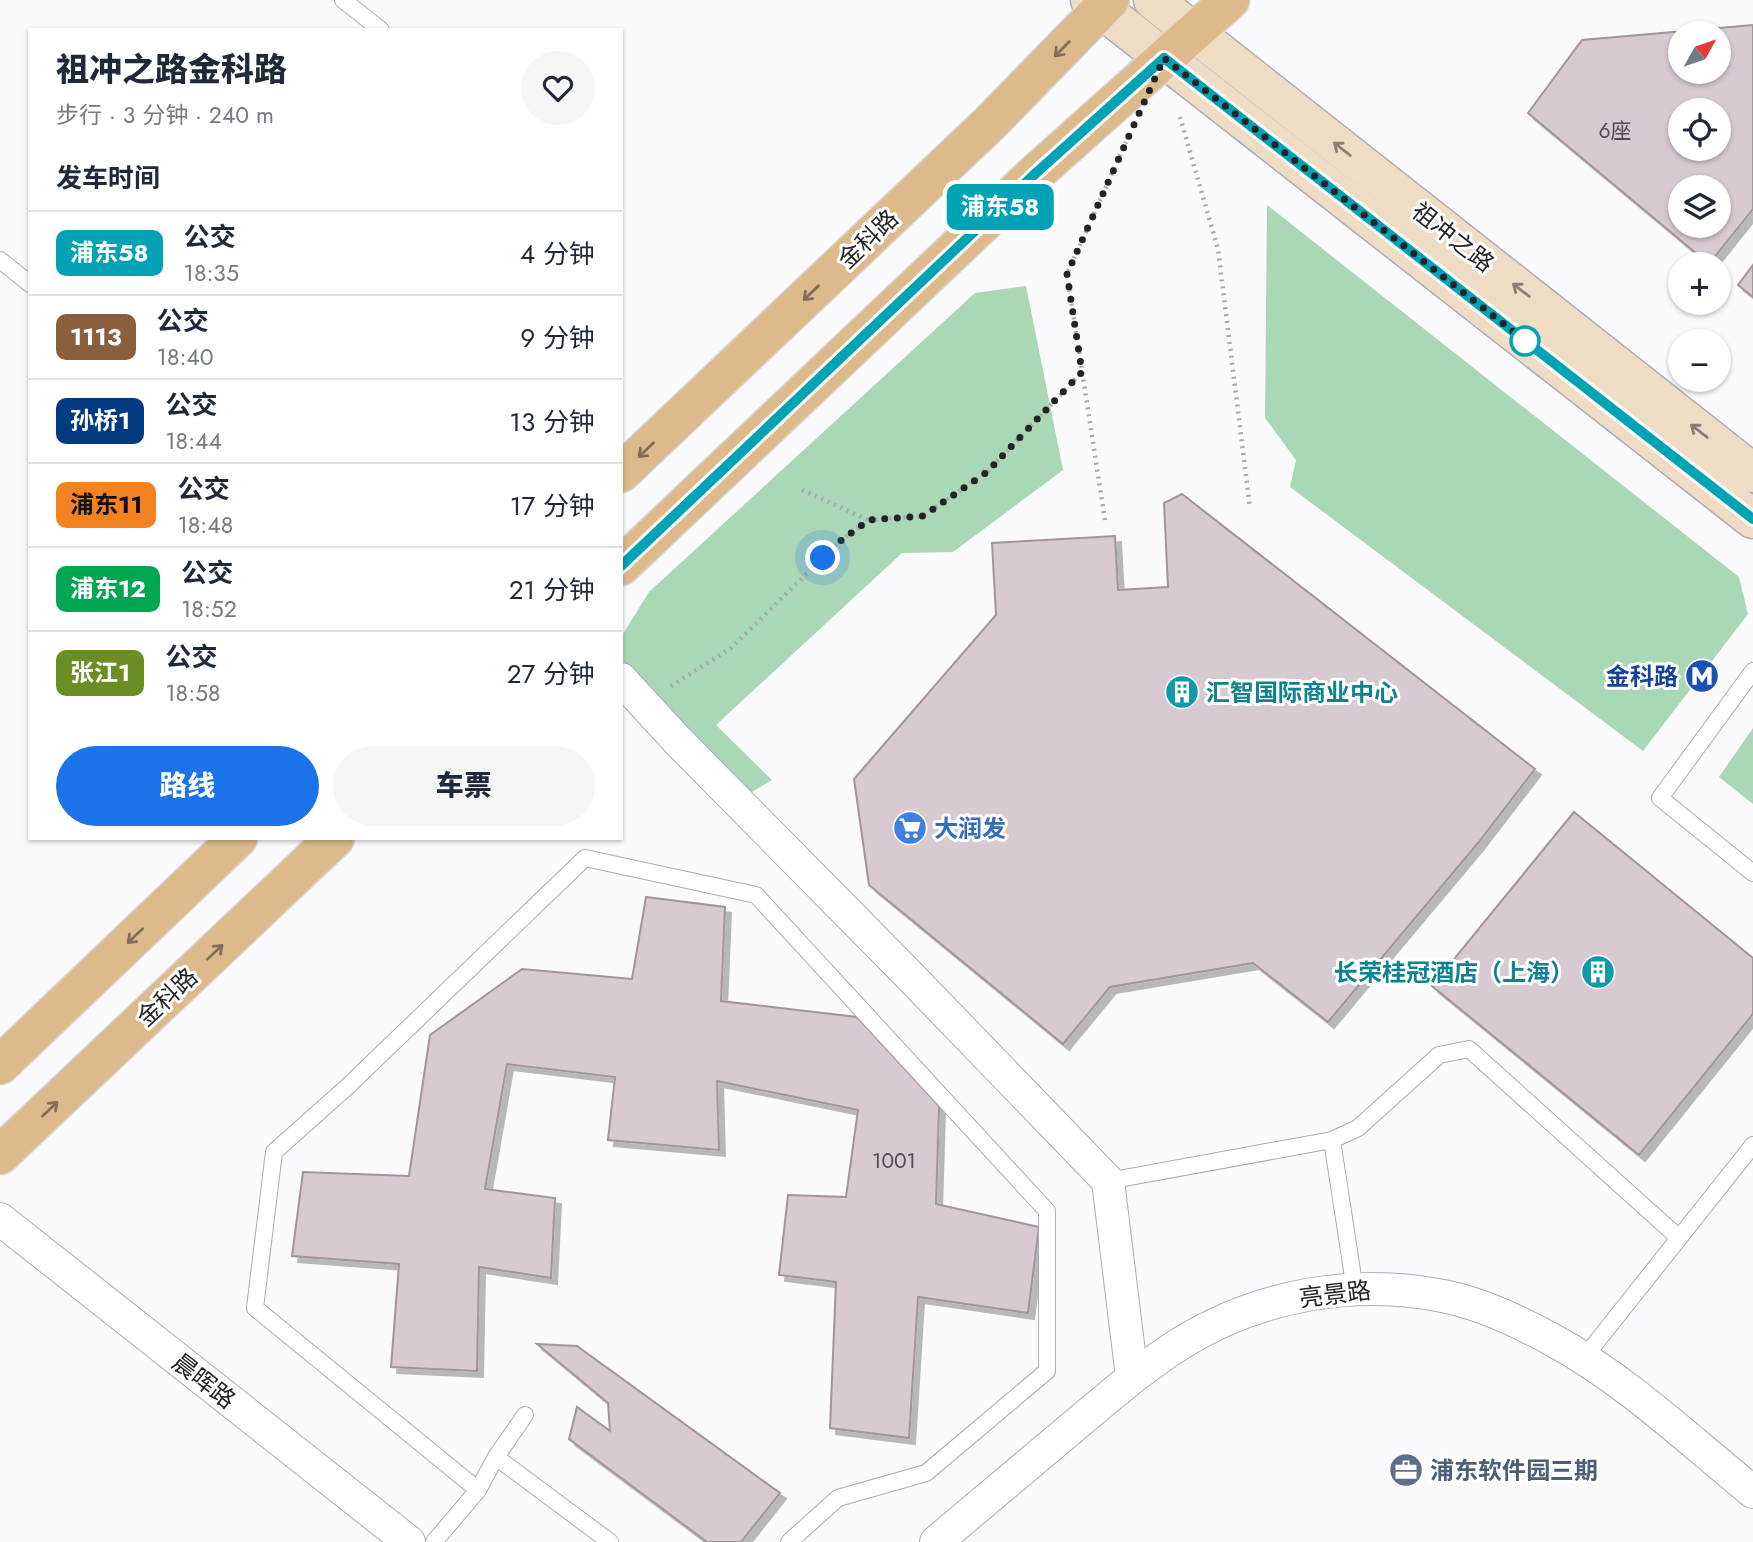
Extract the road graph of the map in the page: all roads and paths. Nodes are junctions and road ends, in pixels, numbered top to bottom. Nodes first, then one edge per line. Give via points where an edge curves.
1 (343, 0) edge
2 (1153, 0) edge
3 (1230, 0) edge
4 (1100, 3) edge
5 (378, 28) edge
6 (1194, 32) junction
7 (1164, 58) junction
8 (1178, 109) dead end
9 (1130, 134) dead end
10 (0, 260) edge
11 (28, 282) edge
12 (1082, 372) junction
13 (623, 471) edge
14 (1753, 473) edge
15 (802, 490) dead end
16 (1250, 508) dead end
17 (1753, 519) edge
18 (869, 520) junction
19 (1105, 520) dead end
20 (623, 564) edge
21 (1753, 671) edge
22 (623, 681) edge
23 (643, 703) junction
24 (236, 840) edge
25 (333, 840) edge
26 (1753, 873) edge
27 (0, 1065) edge
28 (1332, 1140) junction
29 (1753, 1145) edge
30 (0, 1156) edge
31 (1108, 1181) junction
32 (0, 1219) edge
33 (1679, 1238) junction
34 (1355, 1290) junction
35 (1583, 1359) junction
36 (1132, 1377) junction
37 (525, 1415) dead end
38 (496, 1457) junction
39 (478, 1490) junction
40 (1753, 1492) edge
41 (409, 1542) edge
42 (434, 1542) edge
43 (610, 1542) edge
44 (789, 1542) edge
45 (936, 1542) edge

1 - 5 lane
2 - 6 main road, 祖冲之路
3 - 6 main road
4 - 7 main road, 祖冲之路
4 -> 13 main road, 金科路 via 990,123
6 - 7 main road
14 -> 6 main road, 祖冲之路
7 - 17 main road, 祖冲之路
7 - 20 main road
8 - 16 path via 1218,249
9 - 12 path via 1067,274
10 - 11 lane
12 - 18 path via 977,479 923,516
12 - 19 path
15 - 18 path
18 - 23 path via 839,542 731,648
21 - 26 lane via 1660,798
22 - 23 street
23 - 31 street
24 -> 27 main road
30 -> 25 main road, 金科路
28 - 31 lane
28 - 33 lane via 1358,1128 1440,1055 1469,1049
28 - 34 lane
29 - 33 lane
31 - 36 street
32 - 41 street, 晨晖路
33 - 35 lane
34 - 35 street, 亮景路 via 1376,1288 1454,1299 1498,1313
34 - 36 street, 亮景路 via 1269,1304 1226,1320 1184,1341
35 - 40 street, 亮景路 via 1613,1377
36 - 45 street, 亮景路
37 - 38 lane
38 - 39 lane
38 - 43 lane
39 - 42 lane
39 - 44 lane via 255,1308 274,1152 585,858 756,895 1047,1211 1047,1371 926,1473 838,1498

